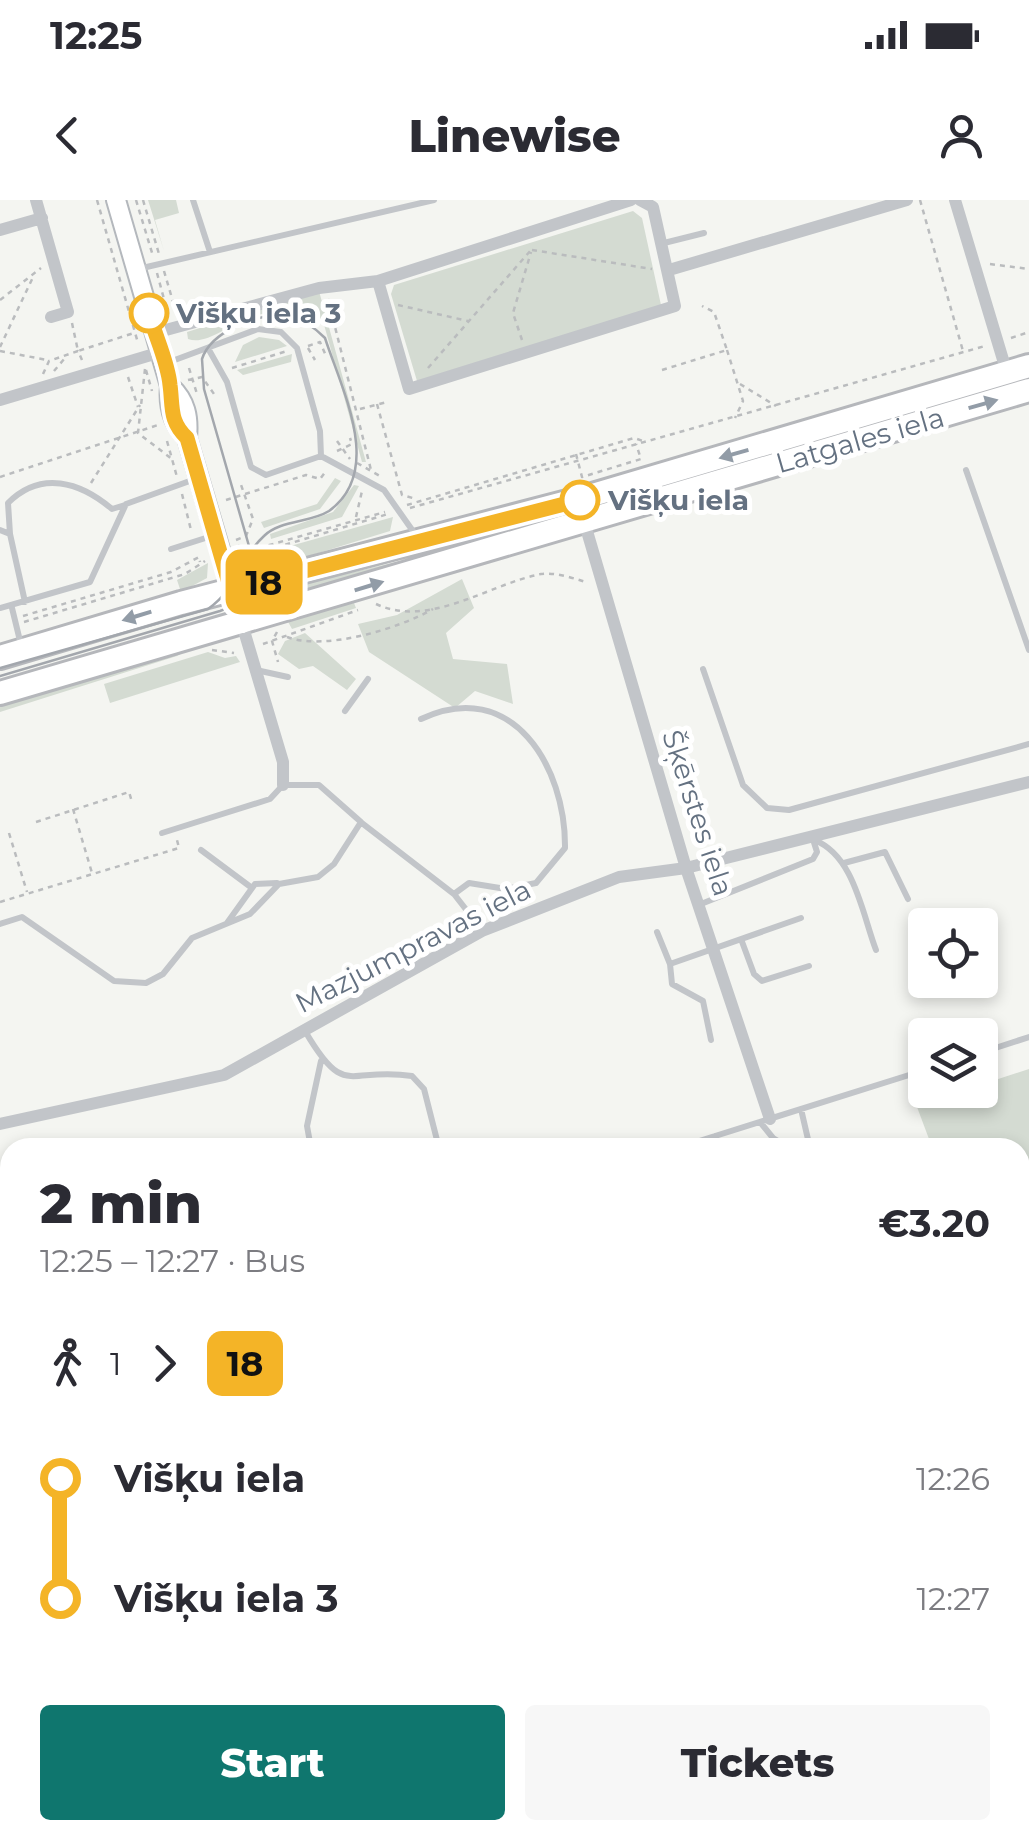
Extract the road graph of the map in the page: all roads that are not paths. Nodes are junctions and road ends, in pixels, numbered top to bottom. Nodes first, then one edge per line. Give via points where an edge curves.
1 (36, 200) edge
2 (116, 200) edge
3 (193, 200) edge
4 (376, 200) edge
5 (434, 200) edge
6 (631, 200) edge
7 (640, 200) edge
8 (907, 200) edge
9 (955, 200) edge
10 (371, 214) junction
11 (42, 218) junction
12 (0, 230) edge
13 (704, 233) dead end
14 (662, 244) junction
15 (210, 252) junction
16 (146, 267) junction
17 (669, 270) junction
18 (378, 281) junction
19 (52, 317) dead end
20 (155, 334) junction
21 (210, 350) junction
22 (157, 361) junction
23 (1018, 370) edge
24 (1029, 390) edge
25 (0, 400) edge
26 (320, 456) junction
27 (966, 470) dead end
28 (199, 477) junction
29 (126, 504) junction
30 (584, 521) junction
31 (0, 530) edge
32 (10, 534) junction
33 (225, 537) junction
34 (419, 542) junction
35 (172, 549) dead end
36 (430, 567) junction
37 (231, 590) junction
38 (25, 602) junction
39 (0, 608) edge
40 (12, 608) junction
41 (242, 624) junction
42 (1029, 650) edge
43 (11, 653) edge
44 (256, 670) junction
45 (703, 670) dead end
46 (285, 677) road end
47 (368, 679) dead end
48 (0, 693) edge
49 (345, 712) dead end
50 (421, 719) dead end
51 (1029, 744) edge
52 (1029, 782) edge
53 (283, 784) junction
54 (361, 822) junction
55 (162, 833) dead end
56 (812, 837) junction
57 (201, 850) dead end
58 (844, 863) junction
59 (686, 868) junction
60 (279, 884) junction
61 (252, 888) junction
62 (454, 894) junction
63 (908, 899) dead end
64 (701, 904) junction
65 (801, 918) dead end
66 (0, 924) edge
67 (226, 924) junction
68 (482, 931) junction
69 (658, 932) dead end
70 (742, 939) junction
71 (716, 948) junction
72 (876, 950) dead end
73 (670, 964) junction
74 (809, 966) dead end
75 (304, 1030) junction
76 (1029, 1037) edge
77 (711, 1040) dead end
78 (998, 1046) edge
79 (321, 1060) junction
80 (908, 1075) edge
81 (801, 1109) junction
82 (765, 1120) junction
83 (0, 1124) edge
84 (715, 1136) joint
85 (309, 1138) edge
86 (436, 1138) edge
87 (709, 1138) edge
88 (773, 1138) edge
89 (808, 1138) edge

1 - 11 street
2 - 16 street
3 - 15 lane
4 - 10 lane
5 - 10 lane
6 - 18 street
7 - 14 street via 653,207
8 - 17 street
9 - 23 street via 998,342
10 - 15 lane
11 - 12 street
11 - 19 street via 68,312
13 - 14 lane
14 - 17 street
15 - 16 lane
16 - 20 street
17 - 18 street via 675,306 409,389
18 - 20 street via 325,287
20 - 22 street
21 - 22 lane
21 - 26 lane via 250,467 266,475
21 - 26 lane via 236,336 281,332 297,348
22 - 25 street via 124,364
22 - 28 street via 179,383 172,413
23 -> 34 highway, Latgales iela
30 -> 24 highway, Latgales iela
26 - 34 lane via 401,509
27 - 42 lane
28 - 29 lane
28 - 33 street
29 - 32 lane via 112,509 88,488 64,482 36,484 8,503
29 - 38 lane via 90,582
30 - 36 highway, Latgales iela
30 - 59 street, Šķērstes iela
31 - 32 lane
32 - 38 lane
33 - 35 lane
33 - 37 street via 222,556
34 - 36 lane
34 - 37 highway, Latgales iela
41 -> 36 highway, Latgales iela
37 - 41 street
37 -> 43 highway, Latgales iela
38 - 40 lane
39 - 40 lane
40 - 43 lane
41 - 44 street
41 - 48 highway, Latgales iela
44 - 46 lane
44 - 53 street via 283,762
45 - 51 lane via 744,786 767,808 789,810
47 - 49 lane
50 - 62 lane via 446,707 480,710 522,728 537,743 561,811 565,848 541,880 506,889 469,883
52 - 56 street, Mazjumpravas iela
53 - 54 lane via 319,785
53 - 55 lane via 270,799
54 - 60 lane via 318,877
54 - 62 lane
56 - 58 lane
56 - 59 street, Mazjumpravas iela
56 - 64 lane via 817,852 804,864
57 - 61 lane
58 - 63 lane via 886,852
58 - 72 lane
59 - 64 street, Šķērstes iela
59 - 68 street, Mazjumpravas iela via 619,878
60 - 61 lane via 262,880
60 - 67 lane via 250,914
61 - 67 lane
62 - 68 lane
64 - 71 street, Šķērstes iela
65 - 70 lane
66 - 67 lane via 17,916 27,920 104,976 130,985 155,980 192,938
68 - 75 street, Mazjumpravas iela
69 - 73 lane
70 - 71 lane
70 - 74 lane via 762,981
71 - 73 lane
71 - 82 street, Šķērstes iela
73 - 77 lane via 672,984 703,1000
75 - 79 lane
75 - 83 street, Mazjumpravas iela via 224,1075
76 - 78 lane
79 - 85 lane
79 - 86 lane via 344,1078 412,1076 424,1089
80 - 81 lane
81 - 82 lane
81 - 89 lane
82 - 84 lane
82 - 88 lane
84 - 87 lane

